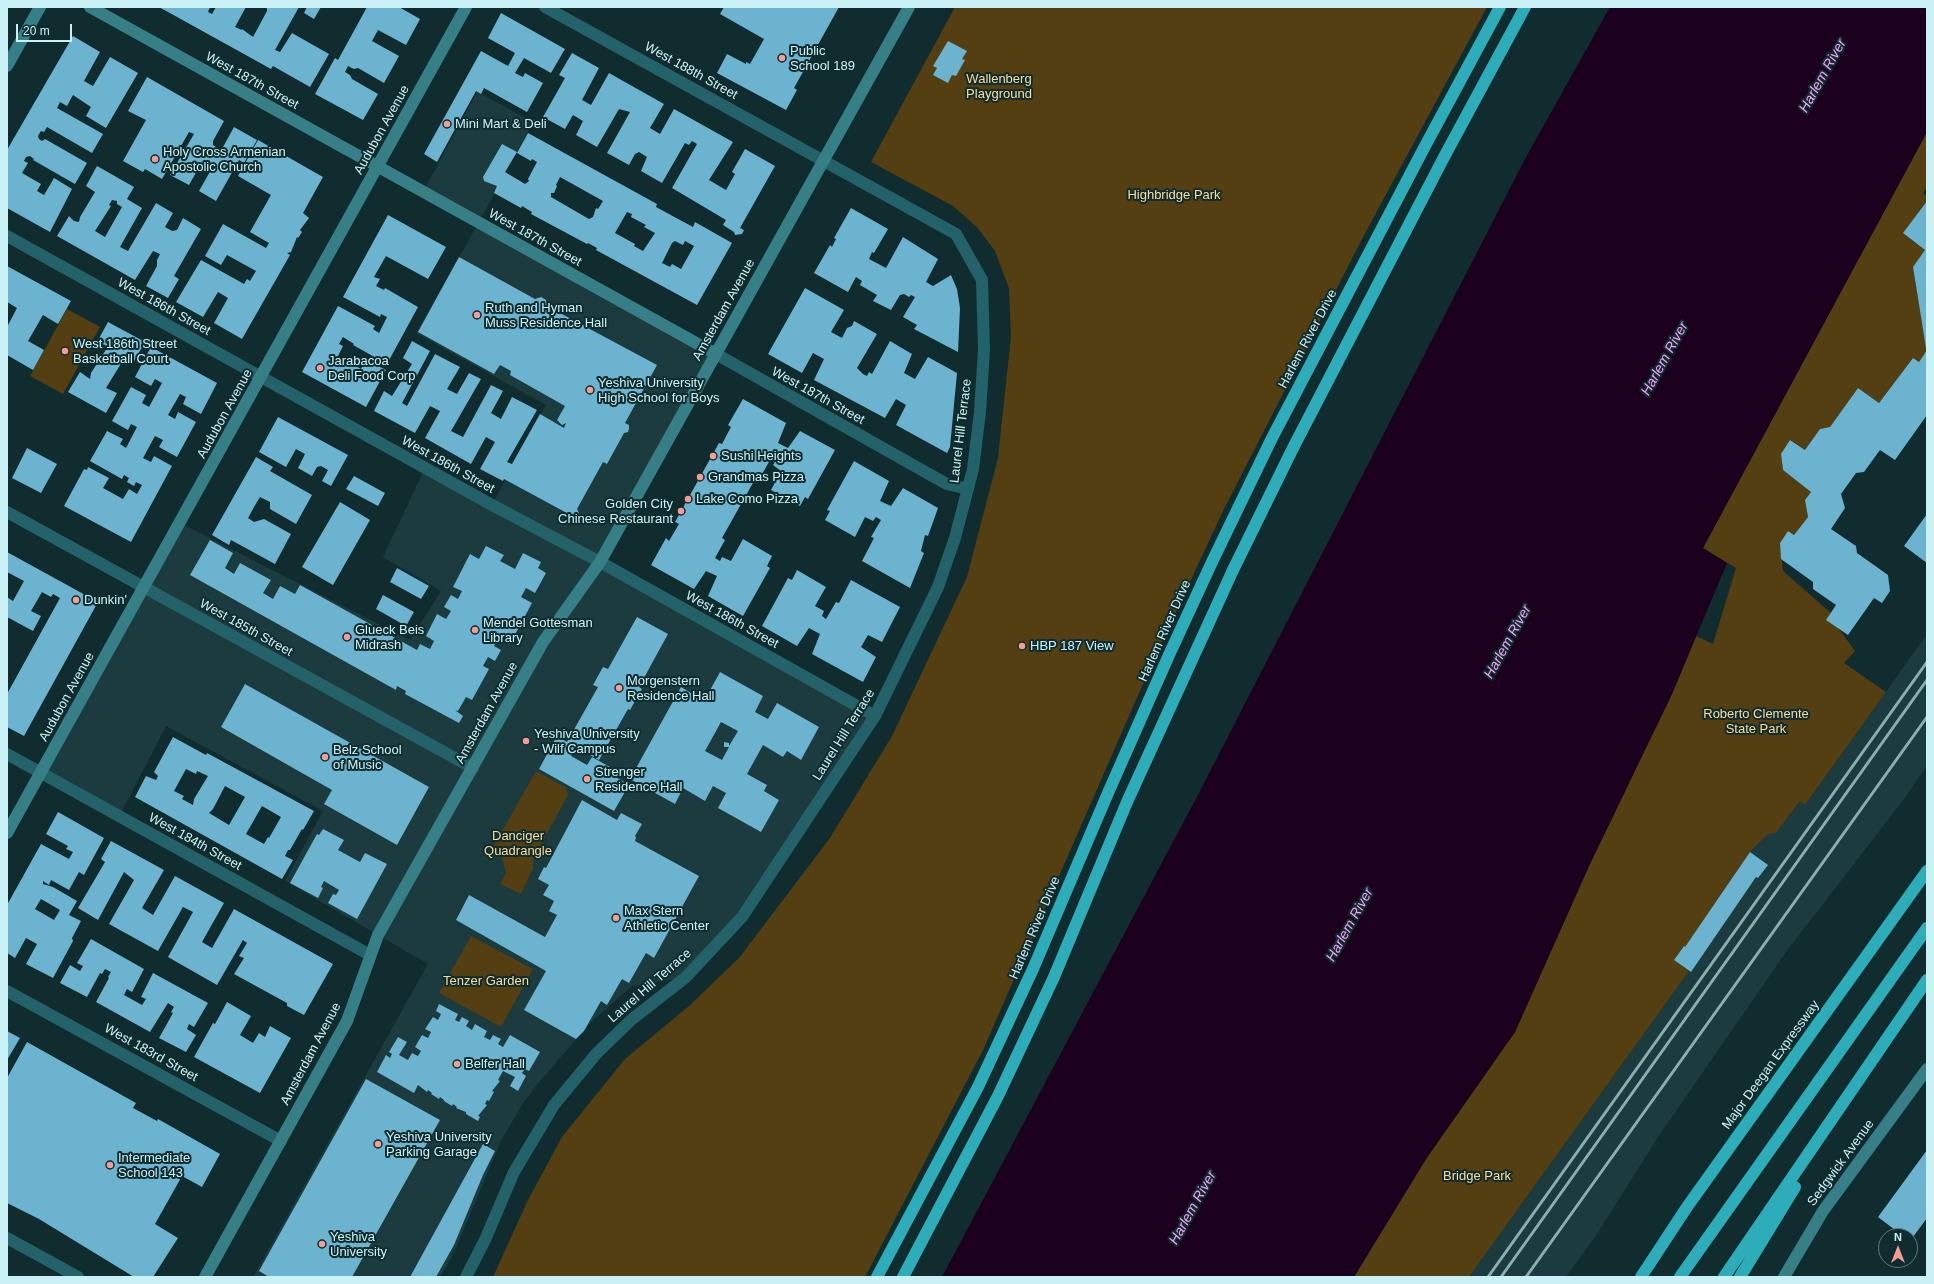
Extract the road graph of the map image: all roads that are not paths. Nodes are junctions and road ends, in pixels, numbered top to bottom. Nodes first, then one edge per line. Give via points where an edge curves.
1 (40, 7) edge
2 (90, 7) edge
3 (466, 7) edge
4 (545, 7) edge
5 (910, 7) edge
6 (1500, 7) edge
7 (1525, 7) edge
8 (7, 66) edge
9 (824, 160) junction
10 (378, 166) junction
11 (7, 236) edge
12 (716, 354) junction
13 (261, 377) junction
14 (968, 489) junction
15 (7, 512) edge
16 (600, 562) junction
17 (144, 588) junction
18 (875, 716) junction
19 (7, 754) edge
20 (472, 768) junction
21 (41, 773) junction
22 (7, 834) edge
23 (1927, 871) edge
24 (1927, 928) edge
25 (370, 955) junction
26 (1927, 980) edge
27 (7, 991) edge
28 (1927, 1069) edge
29 (1864, 1072) junction
30 (281, 1141) junction
31 (7, 1238) edge
32 (1651, 1261) junction
33 (78, 1277) edge
34 (205, 1277) edge
35 (466, 1277) edge
36 (878, 1277) edge
37 (902, 1277) edge
38 (1638, 1277) edge
39 (1641, 1277) edge
40 (1680, 1277) edge
41 (1724, 1277) edge
42 (1740, 1277) edge
43 (1784, 1277) edge

1 - 8 main road
2 - 10 main road, West 187th Street
3 - 10 main road, Audubon Avenue
4 - 9 street, West 188th Street
5 - 9 main road, Amsterdam Avenue
6 - 36 highway, Harlem River Drive via 1262,459 1169,655 1033,969 978,1087
7 - 37 highway via 1443,159 1287,461 1130,795 1044,998 998,1096
9 - 12 main road, Amsterdam Avenue
9 - 14 street, Laurel Hill Terrace via 956,234 982,280 984,357 973,469
10 - 12 main road, West 187th Street
10 - 13 main road, Audubon Avenue
11 - 13 street, West 186th Street
12 - 14 street, West 187th Street via 942,481
12 - 16 main road, Amsterdam Avenue
13 - 16 street, West 186th Street
13 - 17 main road, Audubon Avenue
14 - 18 street, Laurel Hill Terrace via 938,587
15 - 17 street, West 185th Street
16 - 18 street, West 186th Street
16 - 20 main road, Amsterdam Avenue via 543,642
17 - 20 street, West 185th Street
17 - 21 main road, Audubon Avenue
18 - 35 street, Laurel Hill Terrace via 742,917 686,976 631,1020 596,1054 554,1105 514,1172
19 - 21 street, West 184th Street
20 - 25 main road, Amsterdam Avenue via 378,935
21 - 22 main road, Audubon Avenue
21 - 25 street, West 184th Street
23 - 32 highway, Major Deegan Expressway
24 - 40 highway
25 - 30 main road, Amsterdam Avenue via 347,1021
26 - 29 highway
27 - 30 street, West 183rd Street
28 - 43 main road, Sedgwick Avenue via 1823,1211
29 - 41 highway
29 - 42 highway
30 - 34 main road, Amsterdam Avenue
31 - 33 street
32 - 38 highway
32 - 39 highway, Major Deegan Expressway

